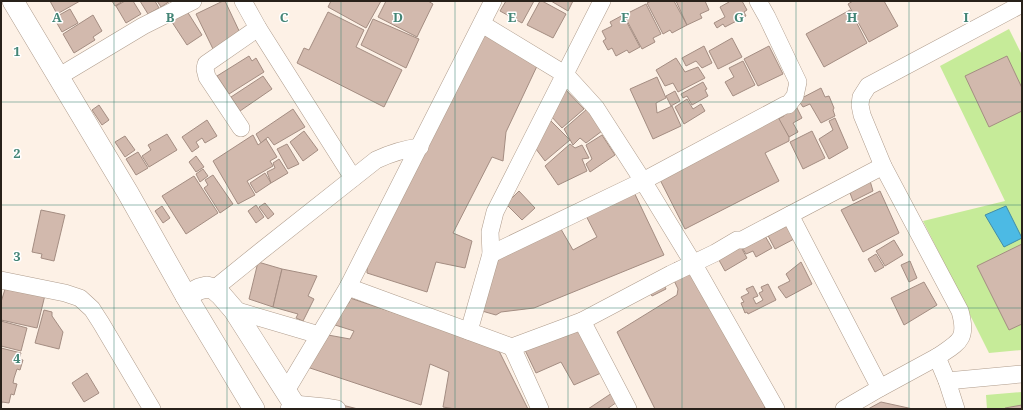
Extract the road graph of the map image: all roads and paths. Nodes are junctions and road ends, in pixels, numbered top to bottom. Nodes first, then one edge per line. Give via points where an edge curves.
1 (13, 1) edge
2 (193, 1) edge
3 (243, 1) edge
4 (493, 1) edge
5 (602, 1) edge
6 (758, 1) edge
7 (1022, 4) edge
8 (482, 24) junction
9 (258, 28) junction
10 (566, 74) junction
11 (58, 77) junction
12 (241, 128) dead end
13 (420, 147) junction
14 (883, 166) junction
15 (353, 178) junction
16 (644, 181) junction
17 (790, 215) junction
18 (491, 254) junction
19 (693, 263) junction
20 (2, 284) edge
21 (348, 287) junction
22 (214, 289) junction
23 (186, 296) junction
24 (234, 310) junction
25 (582, 321) junction
26 (469, 331) junction
27 (319, 335) junction
28 (512, 347) junction
29 (937, 357) junction
30 (1022, 374) edge
31 (947, 380) junction
32 (880, 388) junction
33 (291, 403) edge
34 (152, 409) edge
35 (254, 409) edge
36 (337, 409) edge
37 (540, 409) edge
38 (628, 409) edge
39 (776, 409) edge
40 (844, 409) edge
41 (956, 409) edge

1 - 11 street
2 - 11 street via 143,26
3 - 9 street
4 - 8 street
5 - 10 street
6 - 16 street via 798,82 795,96 788,105
7 - 14 street via 868,86 861,97 860,105
8 - 10 street
8 - 13 street
9 - 12 street via 206,64 207,77
9 - 15 street
10 - 16 street via 596,108
10 - 18 street via 495,212 490,232
11 - 23 street
13 - 15 street via 405,149 376,160
13 - 21 street
14 - 17 street
14 - 29 street via 960,311 963,333 960,341
15 - 22 street
16 - 18 street
16 - 19 street
17 - 19 street
17 - 32 street
18 - 26 street
19 - 25 street
19 - 39 street
20 - 34 street via 65,293 80,298 92,309
21 - 26 street
21 - 27 street
22 - 23 street via 207,287
22 - 24 street
23 - 35 street
24 - 27 street
24 - 33 street
25 - 28 street
25 - 38 street
26 - 28 street
27 - 33 street
28 - 37 street
29 - 31 street
29 - 32 street
30 - 31 street
31 - 41 street
32 - 40 street
33 - 36 street

